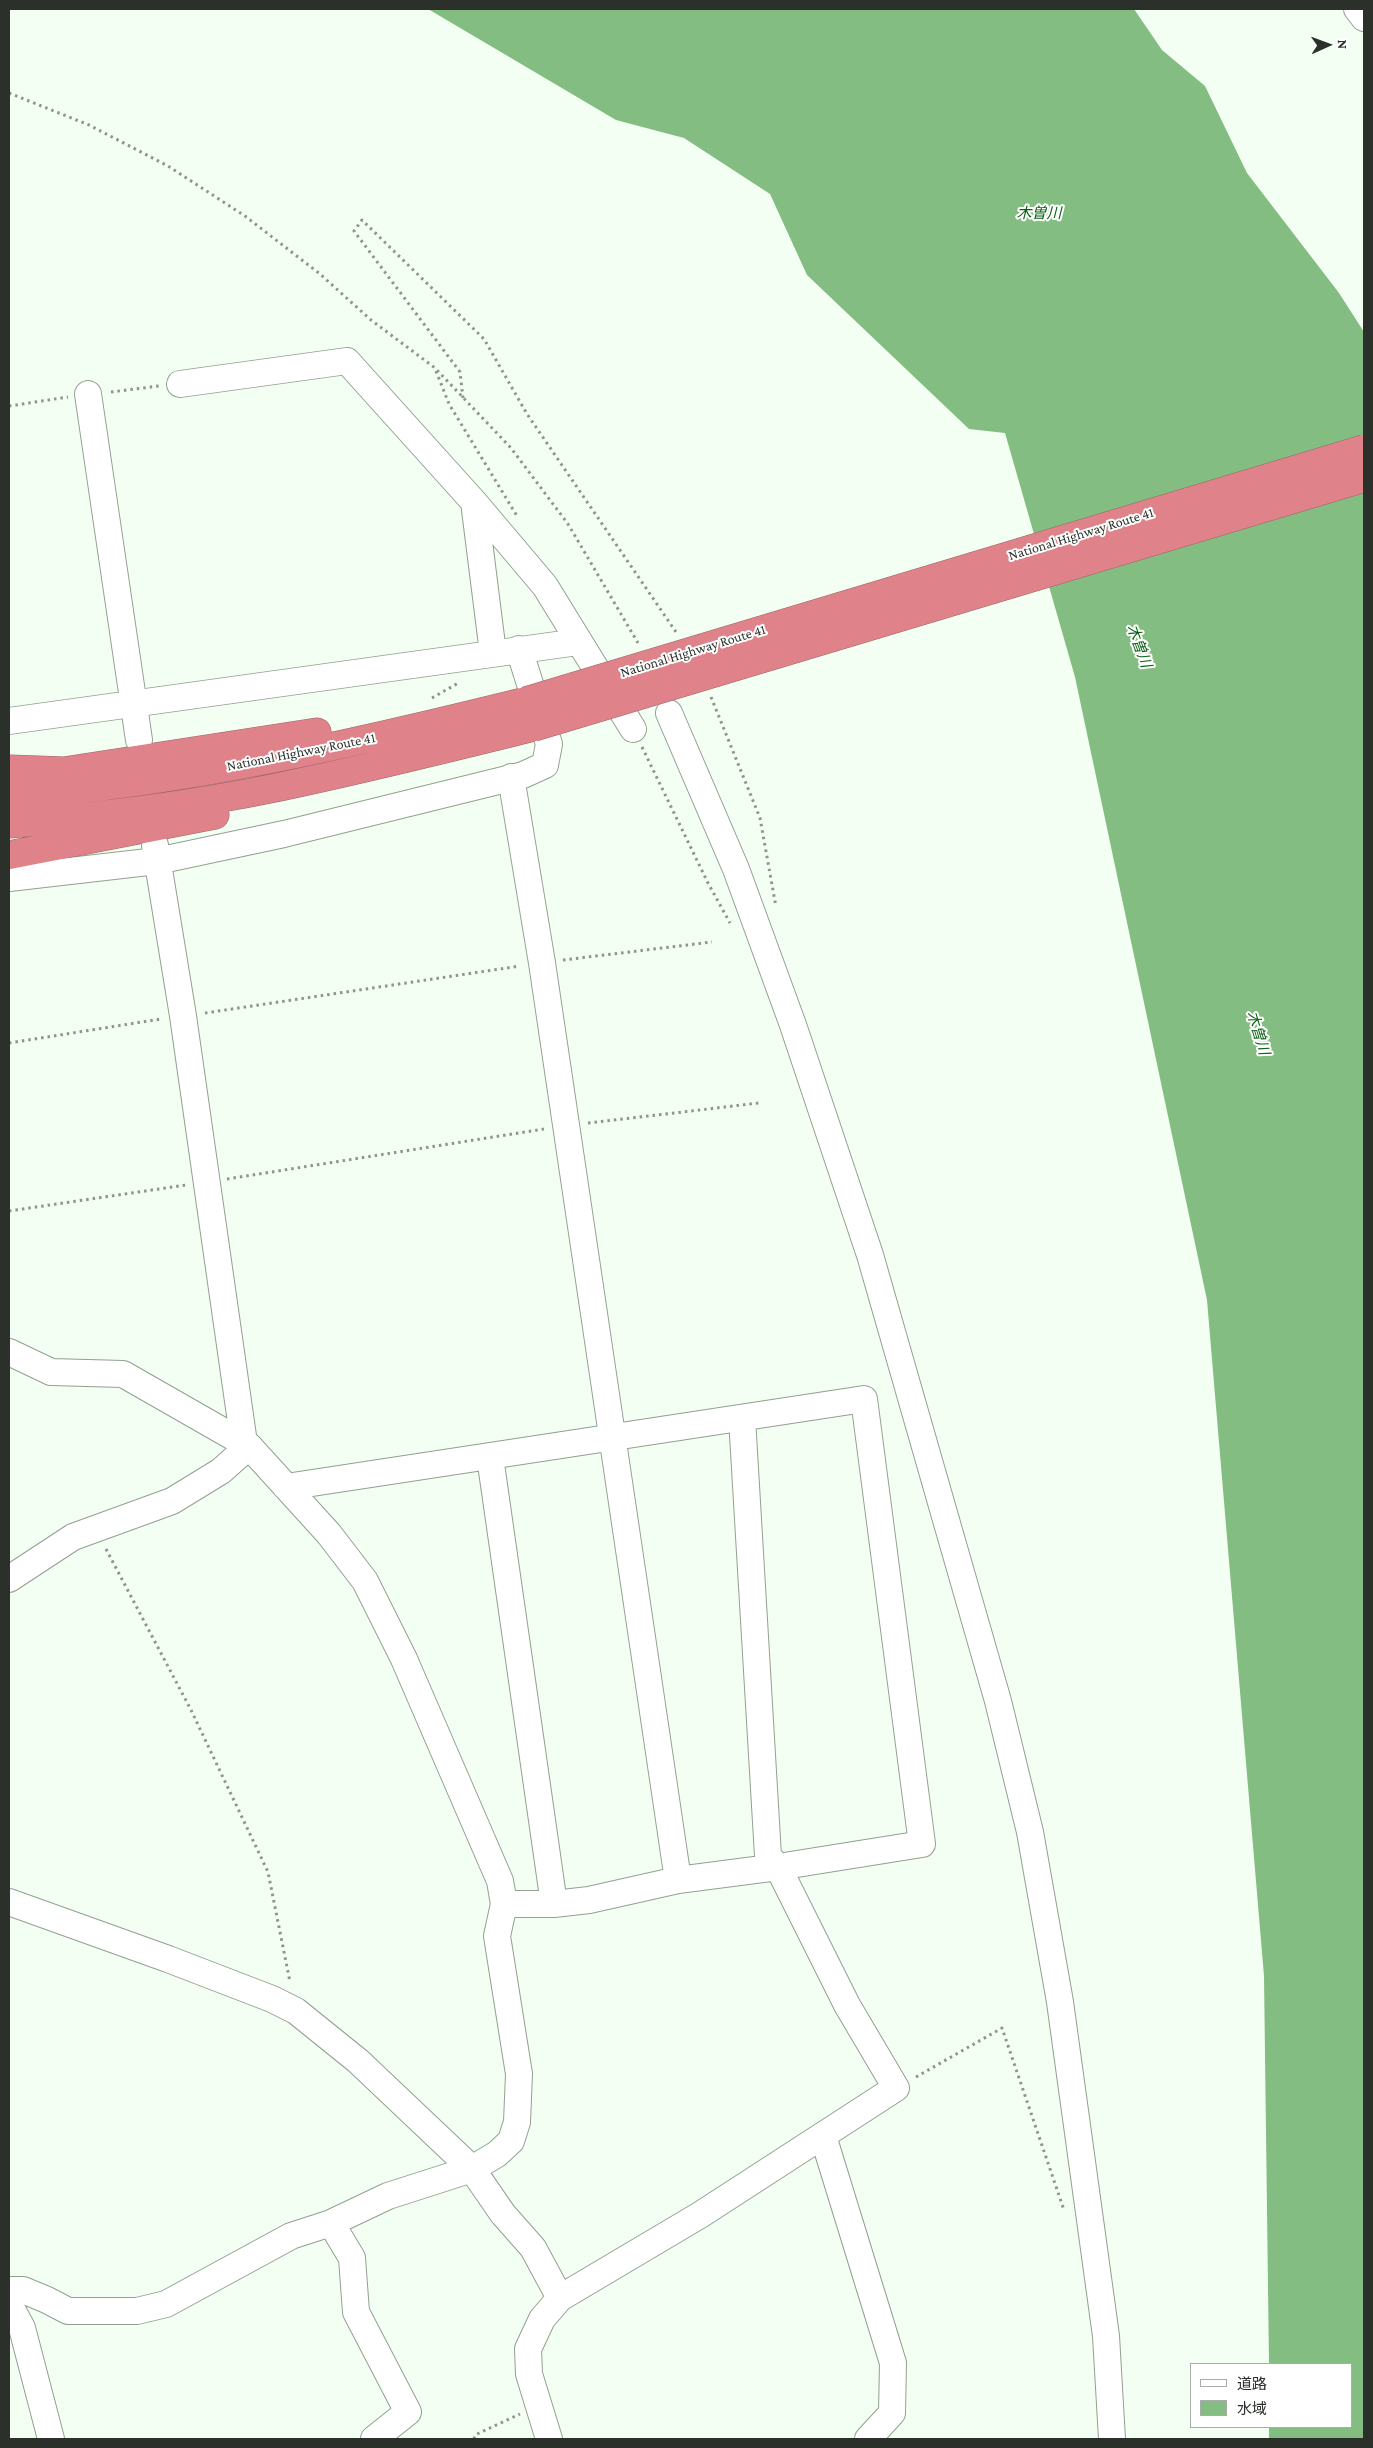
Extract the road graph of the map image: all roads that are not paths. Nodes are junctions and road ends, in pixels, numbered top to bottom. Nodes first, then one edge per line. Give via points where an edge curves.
1 (1357, 9) edge
2 (1364, 18) edge
3 (180, 384) road end
4 (88, 394) road end
5 (1364, 449) edge
6 (1364, 478) edge
7 (474, 502) junction
8 (578, 642) junction
9 (519, 649) junction
10 (493, 653) junction
11 (133, 703) junction
12 (669, 713) dead end
13 (453, 719) junction
14 (9, 721) edge
15 (633, 729) road end
16 (138, 740) dead end
17 (9, 769) edge
18 (511, 777) junction
19 (314, 780) junction
20 (9, 796) edge
21 (9, 824) edge
22 (156, 853) junction
23 (9, 854) edge
24 (9, 878) edge
25 (9, 1352) edge
26 (742, 1418) junction
27 (612, 1438) junction
28 (246, 1445) junction
29 (490, 1457) junction
30 (286, 1487) junction
31 (9, 1579) edge
32 (778, 1867) junction
33 (678, 1880) junction
34 (9, 1902) edge
35 (504, 1904) junction
36 (554, 1904) junction
37 (823, 2136) junction
38 (472, 2169) junction
39 (331, 2223) junction
40 (9, 2290) edge
41 (560, 2298) junction
42 (9, 2304) edge
43 (51, 2439) edge
44 (374, 2439) edge
45 (549, 2439) edge
46 (868, 2439) edge
47 (1112, 2439) edge

1 - 2 street
3 - 7 street via 347,361
4 - 11 street
5 - 13 highway, National Highway Route 41, bridge via 526,701
6 - 19 highway, National Highway Route 41, bridge via 534,727
7 - 8 street via 545,586
7 - 10 street
8 - 9 street
8 - 15 street
9 - 10 street
9 - 18 street via 549,744 545,765
10 - 11 street
11 - 14 street
11 - 16 street
12 - 47 street via 736,869 793,1025 867,1246 998,1701 1030,1832 1060,2002 1106,2336
13 - 17 highway via 423,716 64,771
13 - 20 highway, National Highway Route 41 via 310,752 171,778
18 - 22 street via 284,834
18 - 27 street via 542,962
19 - 21 highway, National Highway Route 41 via 174,805
19 - 23 highway via 262,805 168,826
22 - 24 street
22 - 28 street
25 - 28 street via 51,1372 123,1374
26 - 27 street
26 - 32 street via 768,1856
26 - 32 street via 864,1400 922,1844
27 - 29 street
27 - 33 street
28 - 30 street
28 - 31 street via 221,1471 172,1501 73,1537
29 - 30 street
29 - 36 street
30 - 35 street via 329,1534 369,1590 404,1659 500,1881
32 - 33 street
32 - 37 street via 847,2006 896,2088
33 - 36 street via 589,1900
34 - 38 street via 168,1958 296,2010 358,2061
35 - 36 street
35 - 38 street via 497,1936 520,2074 517,2122 511,2141
37 - 41 street via 700,2216
37 - 46 street via 893,2363 892,2413
38 - 39 street via 388,2196
38 - 41 street via 503,2214 533,2248
39 - 40 street via 291,2236 166,2304 137,2311 68,2311 23,2290
39 - 44 street via 352,2258 356,2312 408,2412
41 - 45 street via 542,2319 528,2349 529,2374
42 - 43 street via 22,2328

